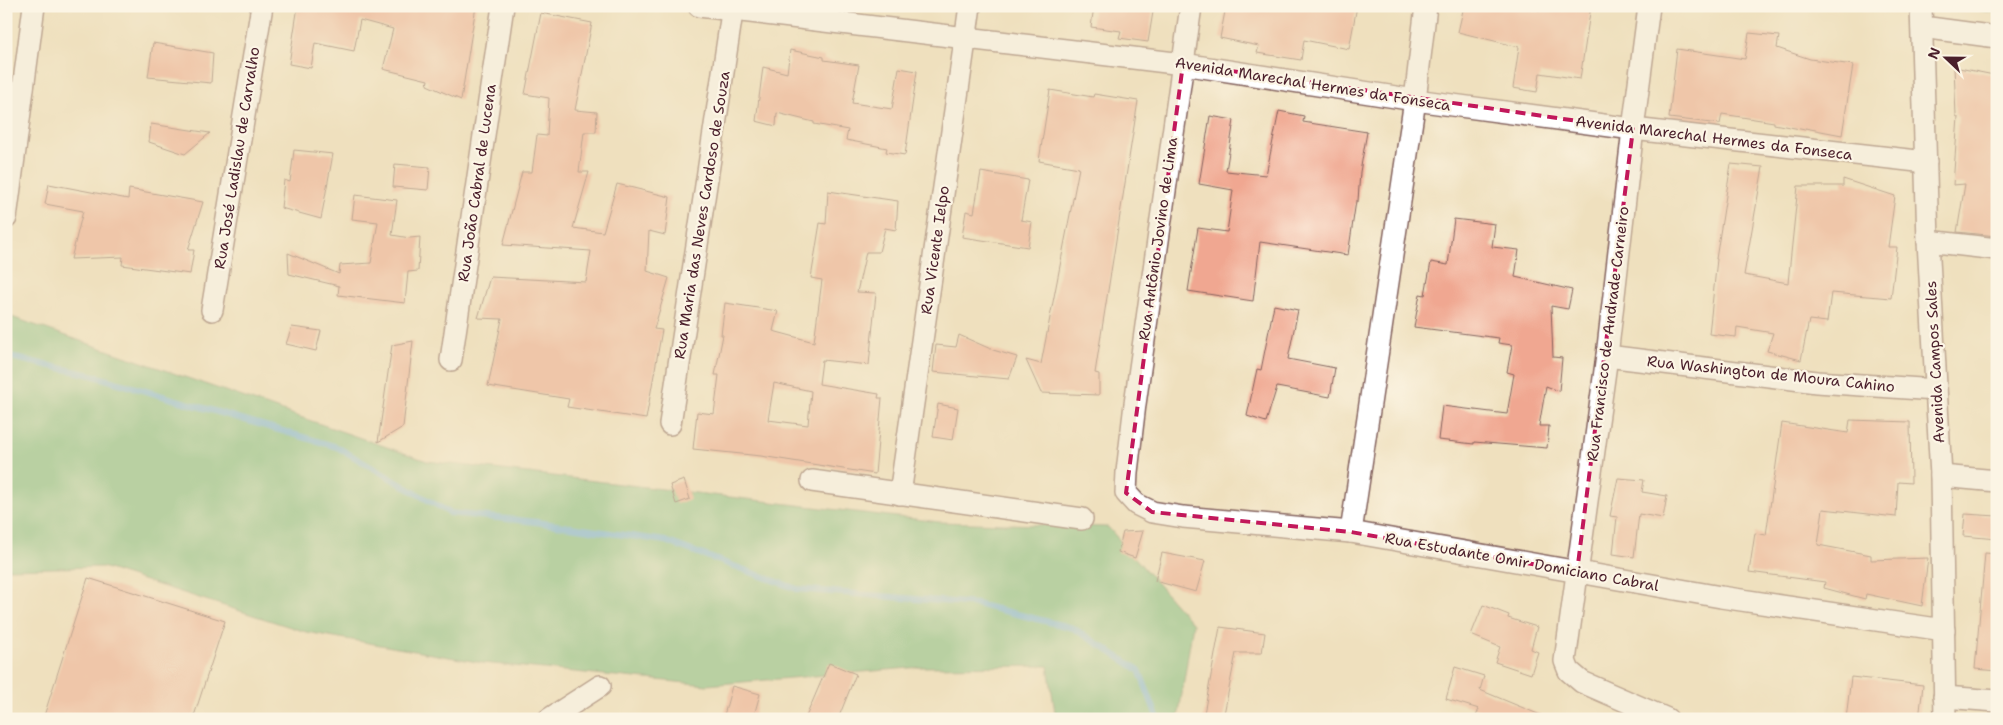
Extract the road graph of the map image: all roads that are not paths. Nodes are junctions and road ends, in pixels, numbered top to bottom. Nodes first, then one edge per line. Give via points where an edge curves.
1 (34, 6) edge
2 (262, 6) edge
3 (503, 6) edge
4 (699, 6) edge
5 (970, 6) edge
6 (1190, 6) edge
7 (1426, 6) edge
8 (1649, 6) edge
9 (1921, 6) edge
10 (733, 9) edge
11 (1922, 27) junction
12 (1997, 37) edge
13 (966, 39) junction
14 (1183, 64) junction
15 (1415, 100) junction
16 (1632, 130) junction
17 (1926, 162) junction
18 (6, 218) edge
19 (1928, 241) junction
20 (1997, 249) edge
21 (212, 310) dead end
22 (1607, 356) junction
23 (451, 360) dead end
24 (1936, 390) junction
25 (670, 424) dead end
26 (1127, 472) joint
27 (1941, 476) junction
28 (812, 481) dead end
29 (1997, 481) edge
30 (900, 494) junction
31 (1082, 519) dead end
32 (1351, 532) junction
33 (1577, 572) junction
34 (1944, 630) junction
35 (600, 686) dead end
36 (1944, 697) junction
37 (1997, 701) edge
38 (549, 719) edge
39 (1667, 719) edge
40 (1945, 719) edge

1 - 18 street
2 - 21 street, Rua José Ladislau de Carvalho
3 - 23 street, Rua João Cabral de Lucena
4 - 10 street, Avenida Marechal Hermes da Fonseca
5 - 13 street, Rua Vicente Ielpo
6 - 14 street, Rua Antônio Jovino de Lima
7 - 15 street
8 - 16 street, Rua Francisco de Andrade Carneiro
9 - 11 street, Avenida Campos Sales
10 - 13 street, Avenida Marechal Hermes da Fonseca
10 - 25 street, Rua Maria das Neves Cardoso de Souza
11 - 12 street
11 - 17 street, Avenida Campos Sales
13 - 14 street, Avenida Marechal Hermes da Fonseca
13 - 30 street, Rua Vicente Ielpo
14 - 15 street, Avenida Marechal Hermes da Fonseca
14 - 26 street, Rua Antônio Jovino de Lima
15 - 16 street, Avenida Marechal Hermes da Fonseca
15 - 32 street
16 - 17 street, Avenida Marechal Hermes da Fonseca
16 - 22 street, Rua Francisco de Andrade Carneiro
17 - 19 street, Avenida Campos Sales
19 - 20 street
19 - 24 street, Avenida Campos Sales
22 - 24 street, Rua Washington de Moura Cahino via 1817,382
22 - 33 street, Rua Francisco de Andrade Carneiro
24 - 27 street, Avenida Campos Sales
26 - 32 street, Rua Estudante Omir Domiciano Cabral via 1126,493 1136,504 1152,512
27 - 29 street
27 - 34 street, Avenida Campos Sales
28 - 30 street
30 - 31 street
32 - 33 street, Rua Estudante Omir Domiciano Cabral
33 - 34 street, Rua Estudante Omir Domiciano Cabral
33 - 39 street, Rua Francisco de Andrade Carneiro via 1565,661 1569,671 1582,682
34 - 36 street, Avenida Campos Sales
35 - 38 street
36 - 37 street
36 - 40 street, Avenida Campos Sales

